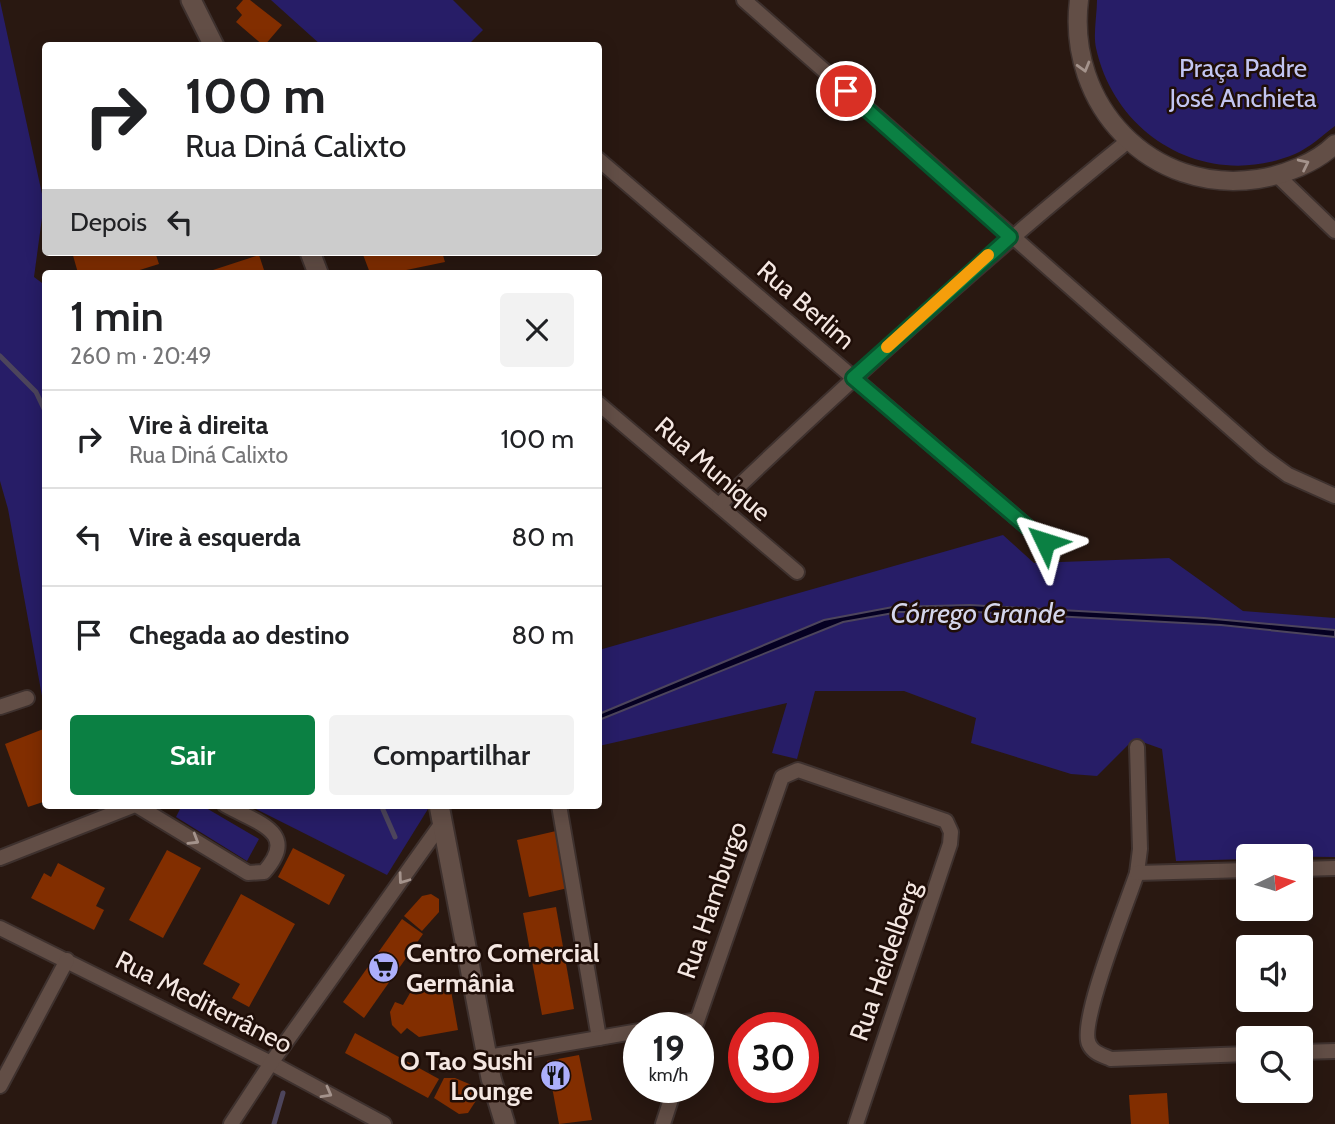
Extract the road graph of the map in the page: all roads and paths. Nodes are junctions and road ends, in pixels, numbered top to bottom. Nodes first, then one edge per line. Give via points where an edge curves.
1 (191, 0) edge
2 (744, 0) edge
3 (1079, 0) edge
4 (212, 42) edge
5 (1128, 141) junction
6 (1335, 144) edge
7 (602, 162) edge
8 (1278, 176) junction
9 (1335, 231) edge
10 (1010, 237) junction
11 (853, 378) junction
12 (602, 405) edge
13 (1335, 496) edge
14 (719, 505) junction
15 (1045, 542) dead end
16 (797, 572) dead end
17 (27, 698) dead end
18 (0, 707) edge
19 (1137, 747) dead end
20 (125, 809) edge
21 (142, 809) edge
22 (232, 809) edge
23 (560, 809) edge
24 (441, 814) edge
25 (938, 817) joint
26 (0, 858) edge
27 (1335, 868) edge
28 (1313, 869) edge
29 (1236, 870) edge
30 (1137, 873) junction
31 (0, 928) edge
32 (67, 961) junction
33 (700, 1012) edge
34 (623, 1034) edge
35 (599, 1038) junction
36 (1335, 1051) edge
37 (1313, 1052) edge
38 (1236, 1054) edge
39 (488, 1057) junction
40 (271, 1063) junction
41 (0, 1086) edge
42 (670, 1103) edge
43 (231, 1124) edge
44 (384, 1124) edge
45 (505, 1124) edge
46 (663, 1124) edge
47 (856, 1124) edge

1 - 4 main road
2 - 10 street
3 -> 5 street via 1076,24 1082,67 1100,107
5 - 8 street via 1161,164 1198,178 1238,182
5 - 10 street
8 -> 6 street
7 - 11 street, Rua Berlim
8 - 9 street
10 - 11 street
10 - 13 street via 1262,456 1288,475
11 - 14 street
11 - 15 street, Rua Berlim
12 - 14 street, Rua Munique
14 - 16 street, Rua Munique
17 - 18 street
19 - 30 street
20 - 26 street
21 -> 22 street via 248,873 264,872 276,859 279,839
23 - 35 street
24 - 39 main road
24 -> 40 street
25 - 33 street, Rua Hamburgo via 797,770 782,777
25 - 47 street, Rua Heidelberg via 951,832 950,844
27 - 28 street
29 - 30 street
30 - 38 street via 1088,1018 1088,1044 1111,1059
31 - 32 street, Rua Mediterrâneo
32 - 40 street, Rua Mediterrâneo
32 - 41 street
34 - 35 street
35 - 39 street
36 - 37 street
39 - 45 main road
40 - 43 street
40 -> 44 street, Rua Mediterrâneo
42 - 46 street

